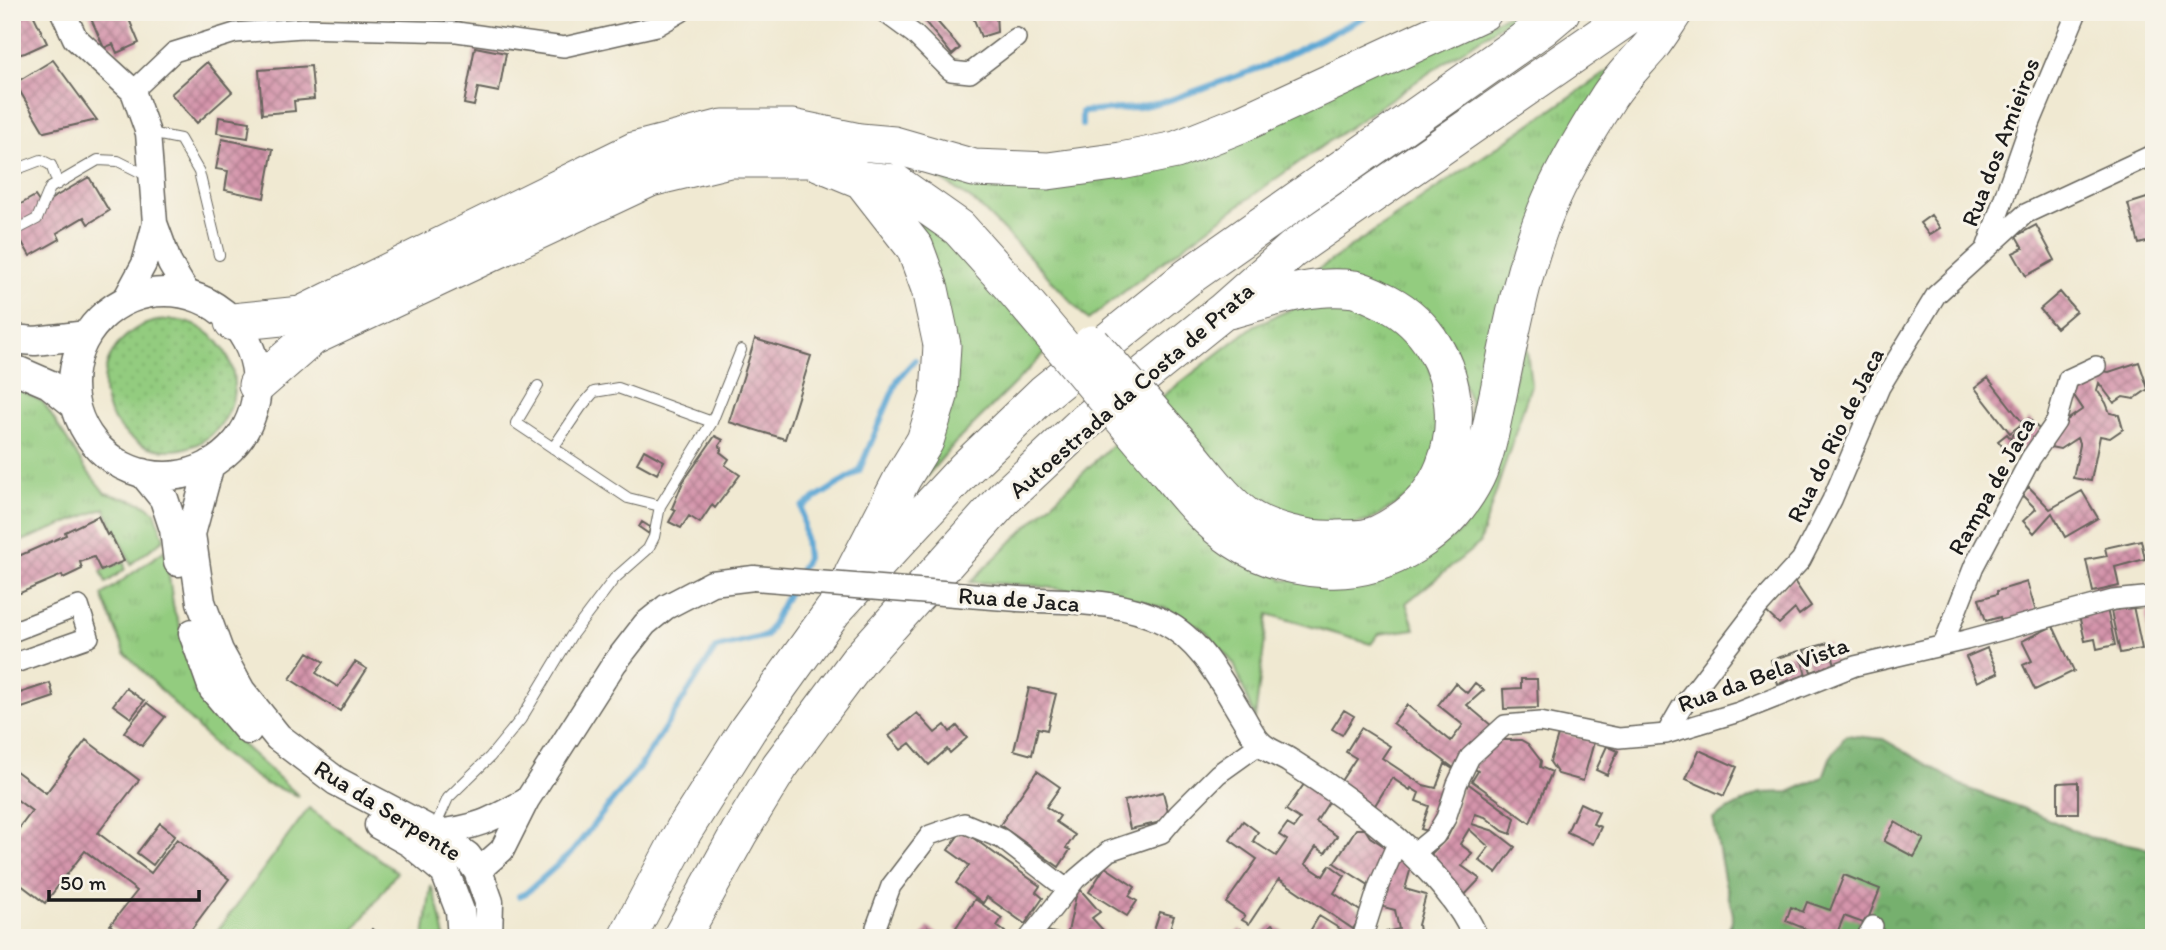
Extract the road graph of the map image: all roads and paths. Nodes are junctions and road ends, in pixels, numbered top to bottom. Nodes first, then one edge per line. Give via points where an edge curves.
1 (63, 12) edge
2 (681, 12) edge
3 (884, 12) edge
4 (1483, 12) edge
5 (1561, 12) edge
6 (1635, 12) edge
7 (1674, 12) edge
8 (2077, 12) edge
9 (1016, 38) dead end
10 (133, 91) junction
11 (148, 133) junction
12 (860, 142) junction
13 (2154, 154) edge
14 (12, 171) edge
15 (151, 178) junction
16 (862, 180) junction
17 (58, 184) junction
18 (155, 223) junction
19 (12, 232) edge
20 (1986, 250) junction
21 (219, 255) dead end
22 (1022, 281) junction
23 (188, 295) junction
24 (124, 301) junction
25 (1222, 312) junction
26 (233, 322) junction
27 (87, 335) junction
28 (12, 339) edge
29 (741, 350) dead end
30 (2096, 366) dead end
31 (12, 368) edge
32 (257, 386) junction
33 (538, 386) dead end
34 (75, 405) junction
35 (712, 422) junction
36 (553, 448) junction
37 (1178, 462) junction
38 (210, 464) junction
39 (143, 473) junction
40 (660, 506) junction
41 (2154, 596) edge
42 (833, 611) junction
43 (12, 632) edge
44 (1943, 645) junction
45 (12, 664) edge
46 (1666, 734) junction
47 (1260, 744) junction
48 (527, 800) junction
49 (433, 832) junction
50 (1406, 848) junction
51 (478, 871) junction
52 (445, 872) junction
53 (1068, 890) junction
54 (461, 924) edge
55 (488, 938) edge
56 (627, 938) edge
57 (681, 938) edge
58 (877, 938) edge
59 (1029, 938) edge
60 (1366, 938) edge
61 (1476, 938) edge

1 - 10 street via 75,38
2 - 10 street via 657,26 564,47 457,32 302,28 234,33 174,52
3 - 9 street via 915,34 951,71 970,73
4 - 12 highway via 1175,150 1048,171 974,168 894,145
5 - 42 highway, Autoestrada da Costa de Prata via 1188,278 1044,393 965,469
6 - 25 highway, Autoestrada da Costa de Prata via 1292,250
7 - 37 highway via 1611,94 1547,210 1526,266 1477,475 1434,532 1373,564 1346,570 1305,568 1260,554 1223,533 1195,507
8 - 20 street, Rua dos Amieiros via 2030,124
10 - 11 street
11 - 15 street
11 - 21 lane via 180,139 200,172
12 - 22 highway via 937,184 977,216
12 - 26 highway via 793,128 723,128 634,151 300,315
13 - 20 street, Rua do Rio de Jaca via 2025,214
14 - 17 lane via 41,160 51,165
15 - 17 lane via 118,161 98,160
15 - 18 street
16 - 22 highway via 895,183 960,228
16 - 32 highway via 811,159 729,159 650,178 312,337
16 - 42 highway via 915,247 930,289 942,345 939,396 925,441
17 - 19 lane via 50,188 37,219
18 - 23 street
18 - 24 street via 144,264
20 - 46 street, Rua do Rio de Jaca via 1936,295 1880,387 1801,560 1759,606
22 - 37 highway, bridge
23 - 24 main road via 144,294
23 - 26 main road via 212,305
24 - 27 main road
25 - 37 highway via 1317,288 1356,289 1403,311 1438,352 1451,388 1454,421 1450,453 1439,481 1417,509 1396,524 1369,537 1318,540 1247,516
25 - 57 highway, Autoestrada da Costa de Prata via 1083,424 1004,498 859,660 780,766
26 - 32 main road via 246,341
27 - 28 main road
27 - 34 main road via 74,369
29 - 35 lane
30 - 44 street, Rampa de Jaca via 2068,379 2056,422 2031,458 1974,566
31 - 34 main road via 49,384
32 - 38 main road via 243,431 229,450
33 - 36 lane via 516,423
34 - 39 main road via 99,449 119,464
35 - 36 lane via 618,388 594,392
35 - 40 lane
36 - 40 lane via 628,498
38 - 39 main road via 189,473
38 - 49 main road, Rua da Serpente via 191,534 201,602 219,651 241,691 278,737 336,782
39 - 52 main road, Rua da Serpente via 164,499 174,530 185,612 213,688 265,749 333,800 411,843
40 - 49 lane via 648,550 607,588 571,636 522,719 449,799
41 - 44 street, Rua da Bela Vista via 2113,600
42 - 56 highway, Autoestrada da Costa de Prata via 748,729 684,830
43 - 45 street via 79,606 89,637
44 - 46 street, Rua da Bela Vista via 1855,666 1739,712
46 - 50 street, Rua da Bela Vista via 1619,738 1540,722 1505,725 1470,757 1447,818 1435,836
47 - 48 street, Rua de Jaca, bridge via 1210,664 1182,634 1145,614 1113,606 754,578 712,583 666,607 645,624
47 - 50 street, Rua de Jaca via 1374,820
47 - 53 street via 1218,775 1162,833 1109,851
48 - 49 street, Rua de Jaca via 487,822
48 - 51 street, Rua de Jaca via 502,850
49 - 51 main road, Rua da Serpente via 467,856
50 - 60 street via 1379,885
50 - 61 street, Rua de Jaca via 1467,917
51 - 52 main road
51 - 54 main road, Rua de Jaca
51 - 55 main road, Rua da Serpente via 489,902
52 - 54 main road, Rua da Serpente
53 - 58 street via 1002,839 964,823 930,835 891,887 876,927
53 - 59 street

